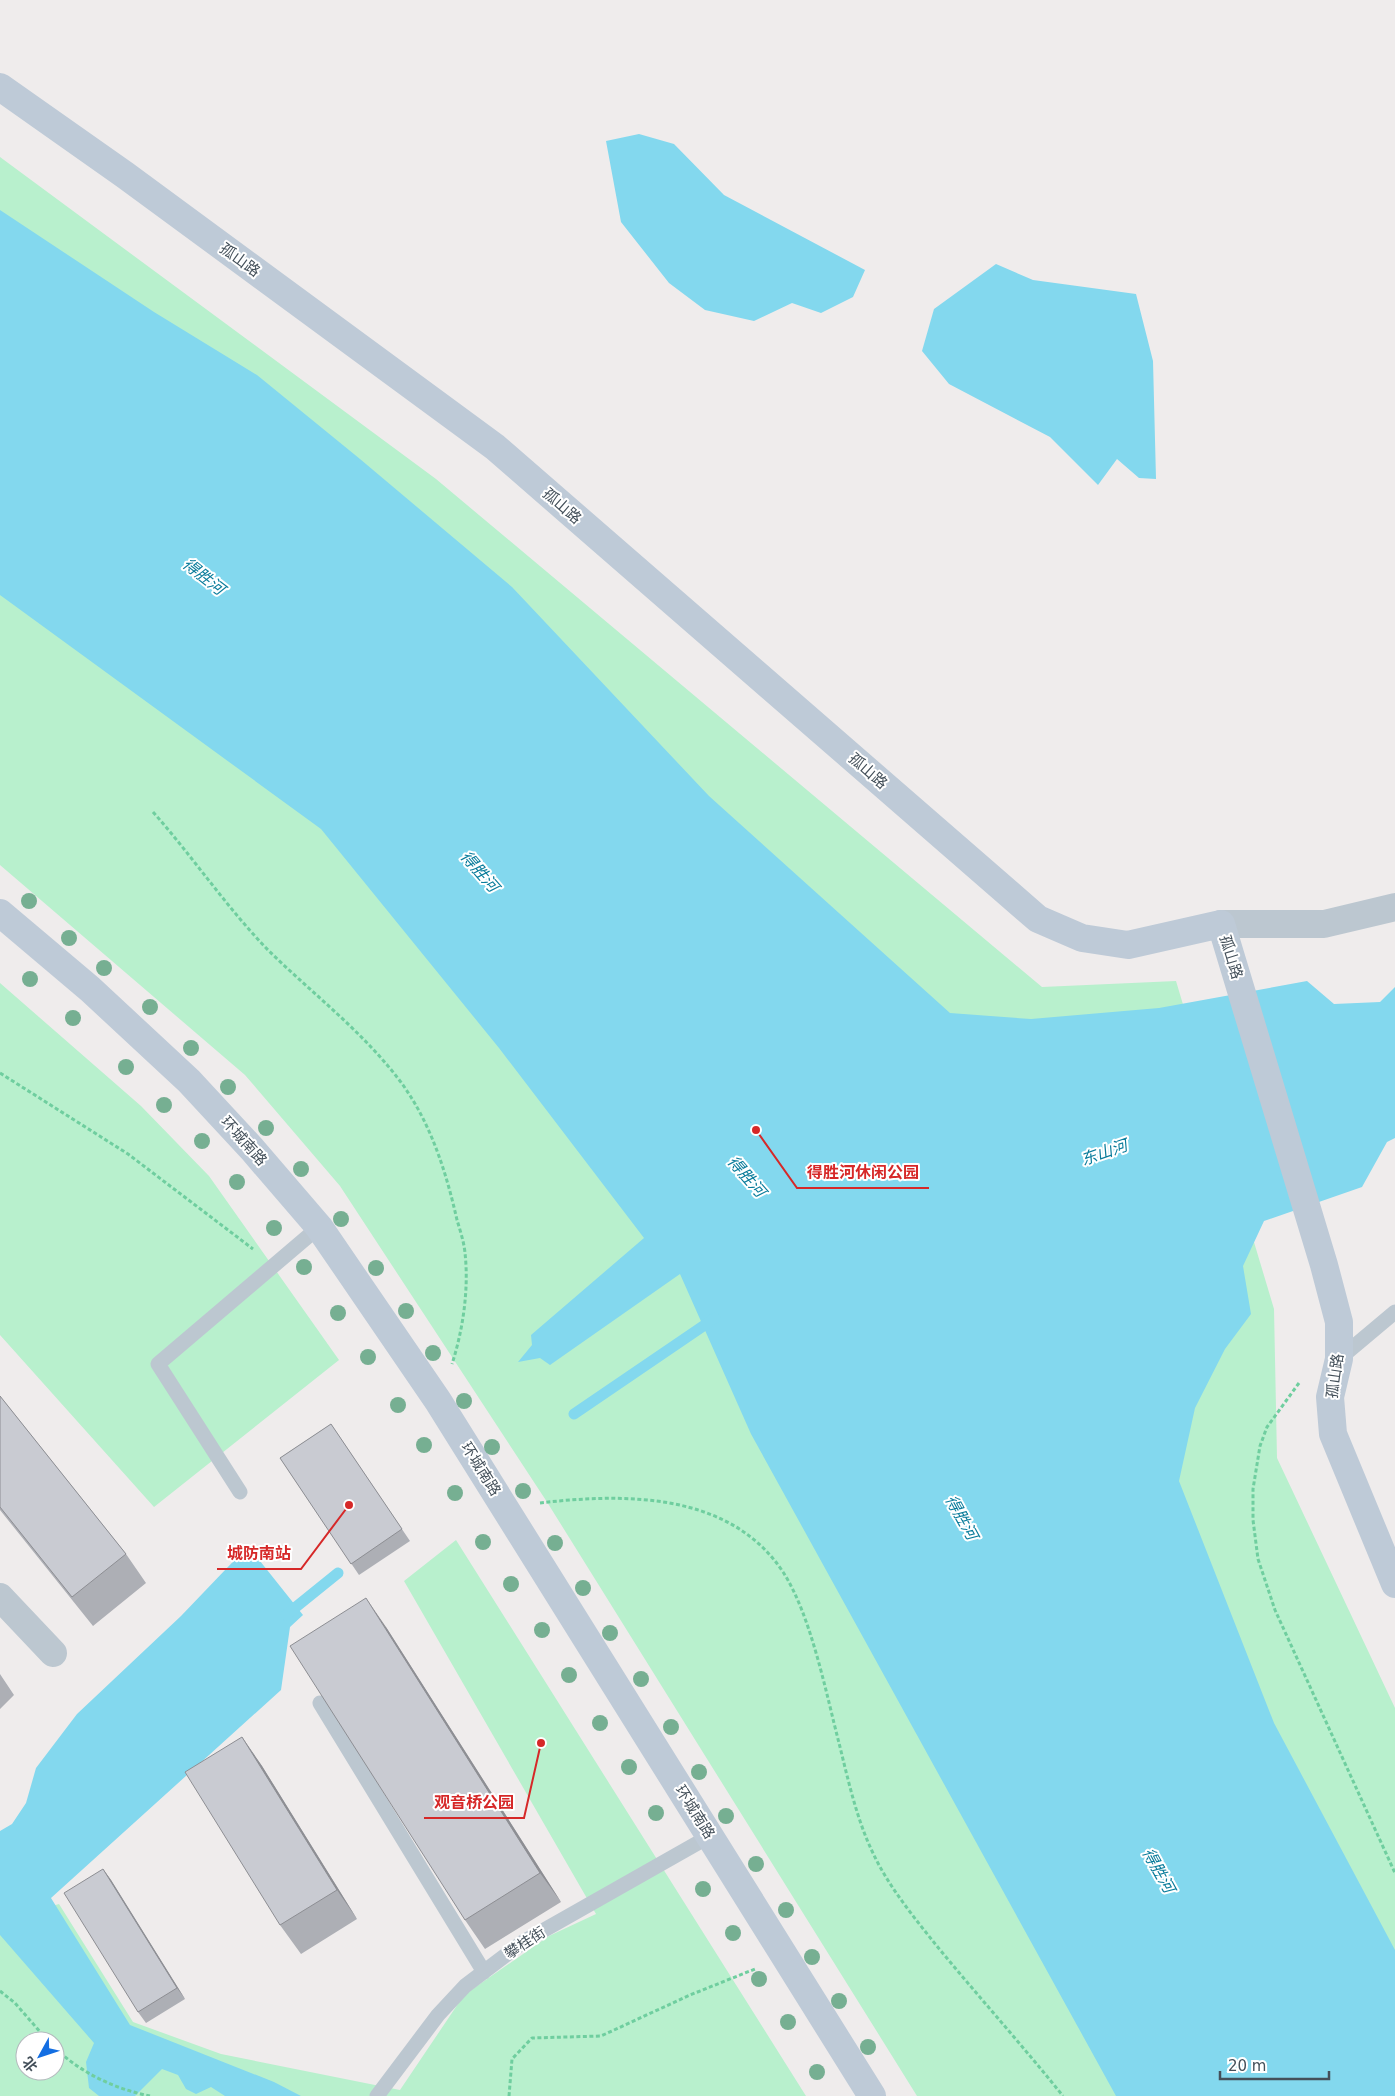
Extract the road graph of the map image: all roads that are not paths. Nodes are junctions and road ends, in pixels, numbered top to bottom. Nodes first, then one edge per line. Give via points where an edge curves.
1 (0, 87) edge
2 (1395, 907) edge
3 (0, 913) edge
4 (1221, 924) junction
5 (320, 1227) junction
6 (1395, 1312) edge
7 (1339, 1359) junction
8 (240, 1492) dead end
9 (1395, 1584) edge
10 (0, 1597) edge
11 (52, 1652) dead end
12 (320, 1703) edge
13 (710, 1836) junction
14 (484, 1972) junction
15 (377, 2096) edge
16 (872, 2096) edge

1 - 4 street, 孤山路 via 125,175 495,448 1038,919 1082,938 1128,945
2 - 4 street via 1324,924
3 - 5 street, 环城南路 via 90,989 189,1081
4 - 7 street, 孤山路 via 1324,1265 1339,1322
5 - 8 lane via 158,1364
5 - 13 street, 环城南路 via 438,1401
6 - 7 lane
7 - 9 street, 孤山路 via 1330,1397 1332,1434
10 - 11 street
12 - 14 lane
13 - 14 lane, 攀桂街 via 523,1942
13 - 16 street, 环城南路
14 - 15 lane, 攀桂街 via 464,1986 438,2015

